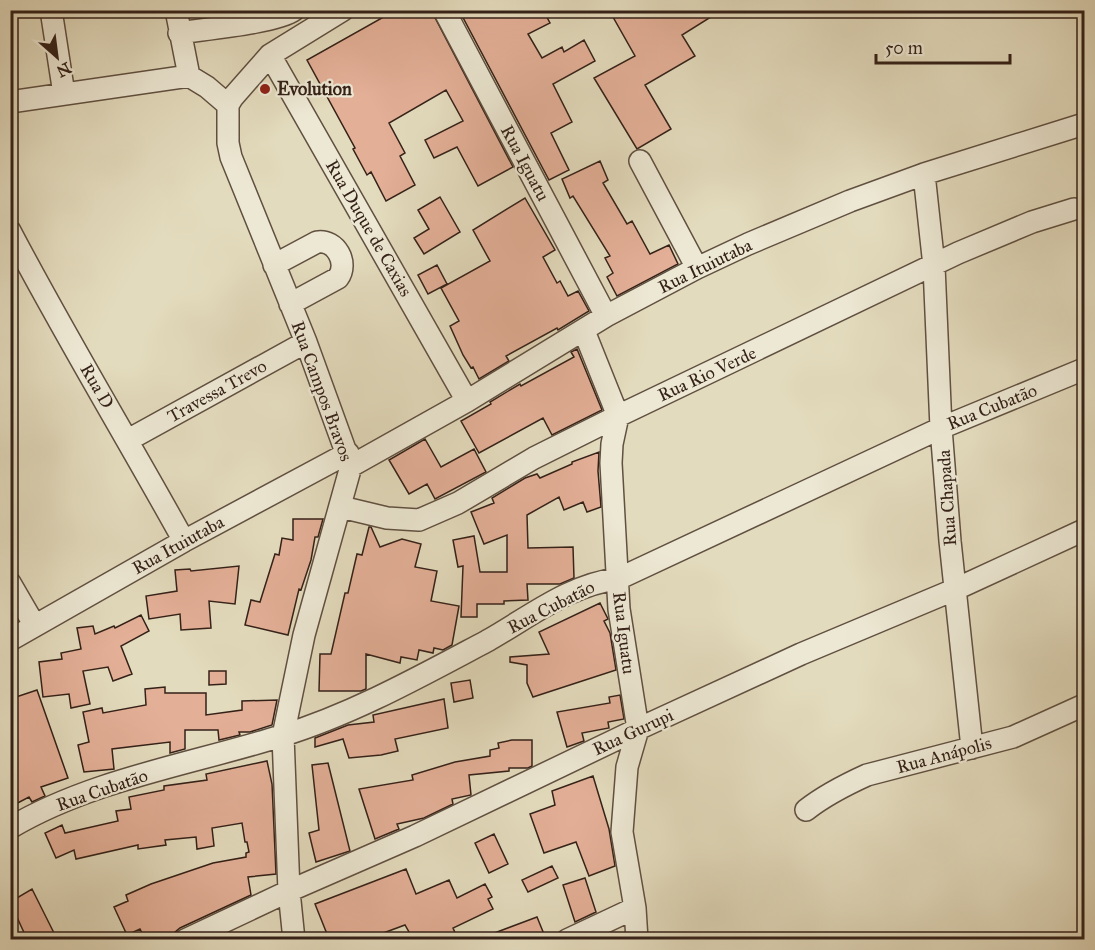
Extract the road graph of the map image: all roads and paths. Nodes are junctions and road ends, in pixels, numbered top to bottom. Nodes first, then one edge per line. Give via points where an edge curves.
1 (51, 10) edge
2 (176, 10) edge
3 (294, 10) edge
4 (343, 10) edge
5 (444, 10) edge
6 (180, 33) junction
7 (270, 55) junction
8 (189, 76) junction
9 (64, 94) junction
10 (10, 102) edge
11 (228, 105) junction
12 (1084, 123) edge
13 (640, 161) dead end
14 (924, 174) junction
15 (1074, 209) dead end
16 (10, 231) edge
17 (274, 266) junction
18 (934, 266) junction
19 (697, 268) junction
20 (290, 304) junction
21 (606, 316) junction
22 (584, 331) junction
23 (306, 342) junction
24 (1084, 369) edge
25 (467, 401) junction
26 (618, 416) junction
27 (941, 428) junction
28 (128, 440) junction
29 (350, 459) junction
30 (341, 507) junction
31 (1084, 530) edge
32 (184, 541) junction
33 (618, 579) junction
34 (10, 583) edge
35 (956, 589) junction
36 (35, 626) junction
37 (10, 640) edge
38 (1084, 705) edge
39 (638, 729) junction
40 (283, 736) junction
41 (972, 748) junction
42 (806, 810) dead end
43 (10, 828) edge
44 (289, 891) junction
45 (635, 908) junction
46 (185, 939) edge
47 (294, 939) edge
48 (567, 939) edge
49 (637, 939) edge

1 - 9 street
2 - 6 street
3 - 6 street via 262,21
4 - 7 street
5 - 21 street, Rua Iguatu
6 - 8 street
7 - 11 street
7 - 25 street, Rua Duque de Caxias
8 - 9 street
8 - 11 street
9 - 10 street
11 - 17 street, Rua Campos Bravos via 231,157
12 - 14 street, Rua Ituiutaba
13 - 19 street
14 - 18 street, Rua Chapada
14 - 19 street, Rua Ituiutaba via 850,201
15 - 18 street, Rua Rio Verde via 1032,222
16 - 28 street, Rua D
17 - 20 street, Rua Campos Bravos
17 - 20 street via 324,241 334,246 342,261 338,278
18 - 26 street, Rua Rio Verde
18 - 27 street, Rua Chapada
19 - 21 street, Rua Ituiutaba
20 - 23 street, Rua Campos Bravos
21 - 22 street, Rua Ituiutaba
22 - 25 street, Rua Ituiutaba
22 - 26 street
23 - 28 street, Travessa Trevo
23 - 29 street, Rua Campos Bravos
24 - 27 street, Rua Cubatão
25 - 29 street, Rua Ituiutaba
26 - 30 street, Rua Rio Verde via 419,520 387,518
26 - 33 street, Rua Iguatu via 611,463
27 - 33 street, Rua Cubatão
27 - 35 street, Rua Chapada
28 - 32 street, Rua D
29 - 30 street, Rua Campos Bravos
29 - 32 street, Rua Ituiutaba
30 - 40 street, Rua Campos Bravos via 304,636
31 - 35 street, Rua Gurupi
32 - 36 street, Rua Ituiutaba
33 - 39 street, Rua Iguatu
33 - 40 street, Rua Cubatão via 600,581 569,594 382,695
34 - 36 street
35 - 39 street, Rua Gurupi
35 - 41 street, Rua Chapada
36 - 37 street, Rua Ituiutaba
38 - 41 street, Rua Anápolis via 1013,737
39 - 44 street, Rua Gurupi
39 - 45 street, Rua Iguatu via 627,767 622,832
40 - 43 street, Rua Cubatão via 123,781 35,813
40 - 44 street, Rua Campos Bravos
41 - 42 street, Rua Anápolis via 867,775
44 - 46 street, Rua Gurupi
44 - 47 street, Rua Campos Bravos
45 - 48 street
45 - 49 street, Rua Iguatu

